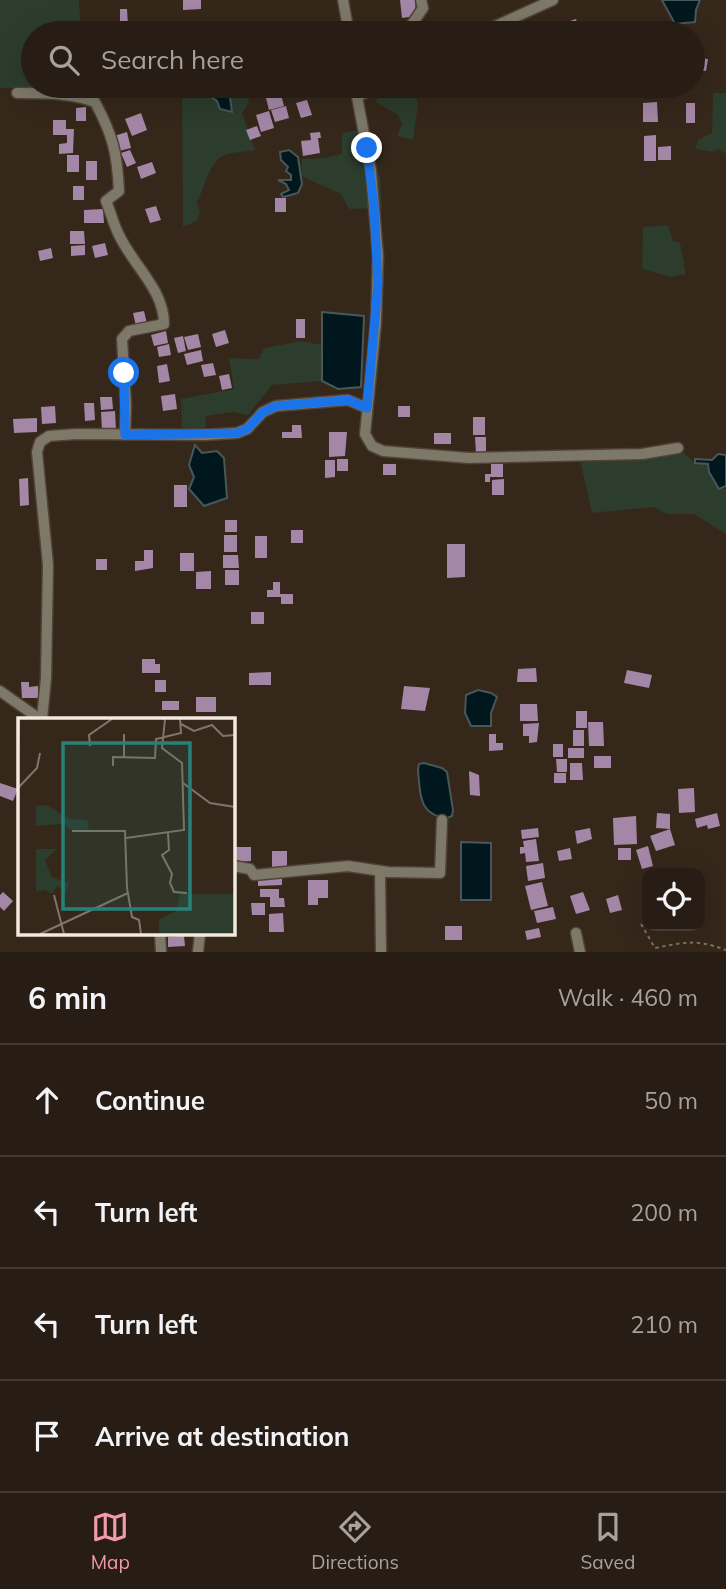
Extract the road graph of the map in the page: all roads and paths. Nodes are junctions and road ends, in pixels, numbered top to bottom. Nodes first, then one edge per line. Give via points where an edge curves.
1 (343, 0) edge
2 (421, 0) edge
3 (553, 0) edge
4 (347, 21) edge
5 (414, 21) edge
6 (507, 21) edge
7 (17, 93) dead end
8 (21, 93) edge
9 (84, 98) edge
10 (358, 98) edge
11 (367, 408) junction
12 (125, 435) junction
13 (678, 448) dead end
14 (0, 691) edge
15 (38, 718) edge
16 (40, 718) edge
17 (442, 820) dead end
18 (234, 866) edge
19 (380, 871) junction
20 (641, 924) dead end
21 (576, 933) dead end
22 (160, 934) edge
23 (200, 934) edge
24 (726, 950) edge
25 (161, 952) edge
26 (198, 952) edge
27 (381, 952) edge
28 (580, 952) edge

1 - 4 street
2 - 5 street via 423,8
3 - 6 street
7 - 8 street
9 - 12 street via 95,102 117,153 119,191 106,201 119,236 164,310 164,324 129,331 122,338
10 - 11 street via 371,171 378,256
11 - 12 street via 348,400 276,406 237,433
11 - 13 street via 365,434 372,446 383,451 470,457 642,454
12 - 16 street via 48,436 37,452 48,565 46,678
14 - 15 street
17 - 19 street via 440,873
18 - 19 street via 250,869 254,875 348,866
19 - 27 street
20 - 24 path via 655,948 685,942 713,943
21 - 28 street
22 - 25 street
23 - 26 street

